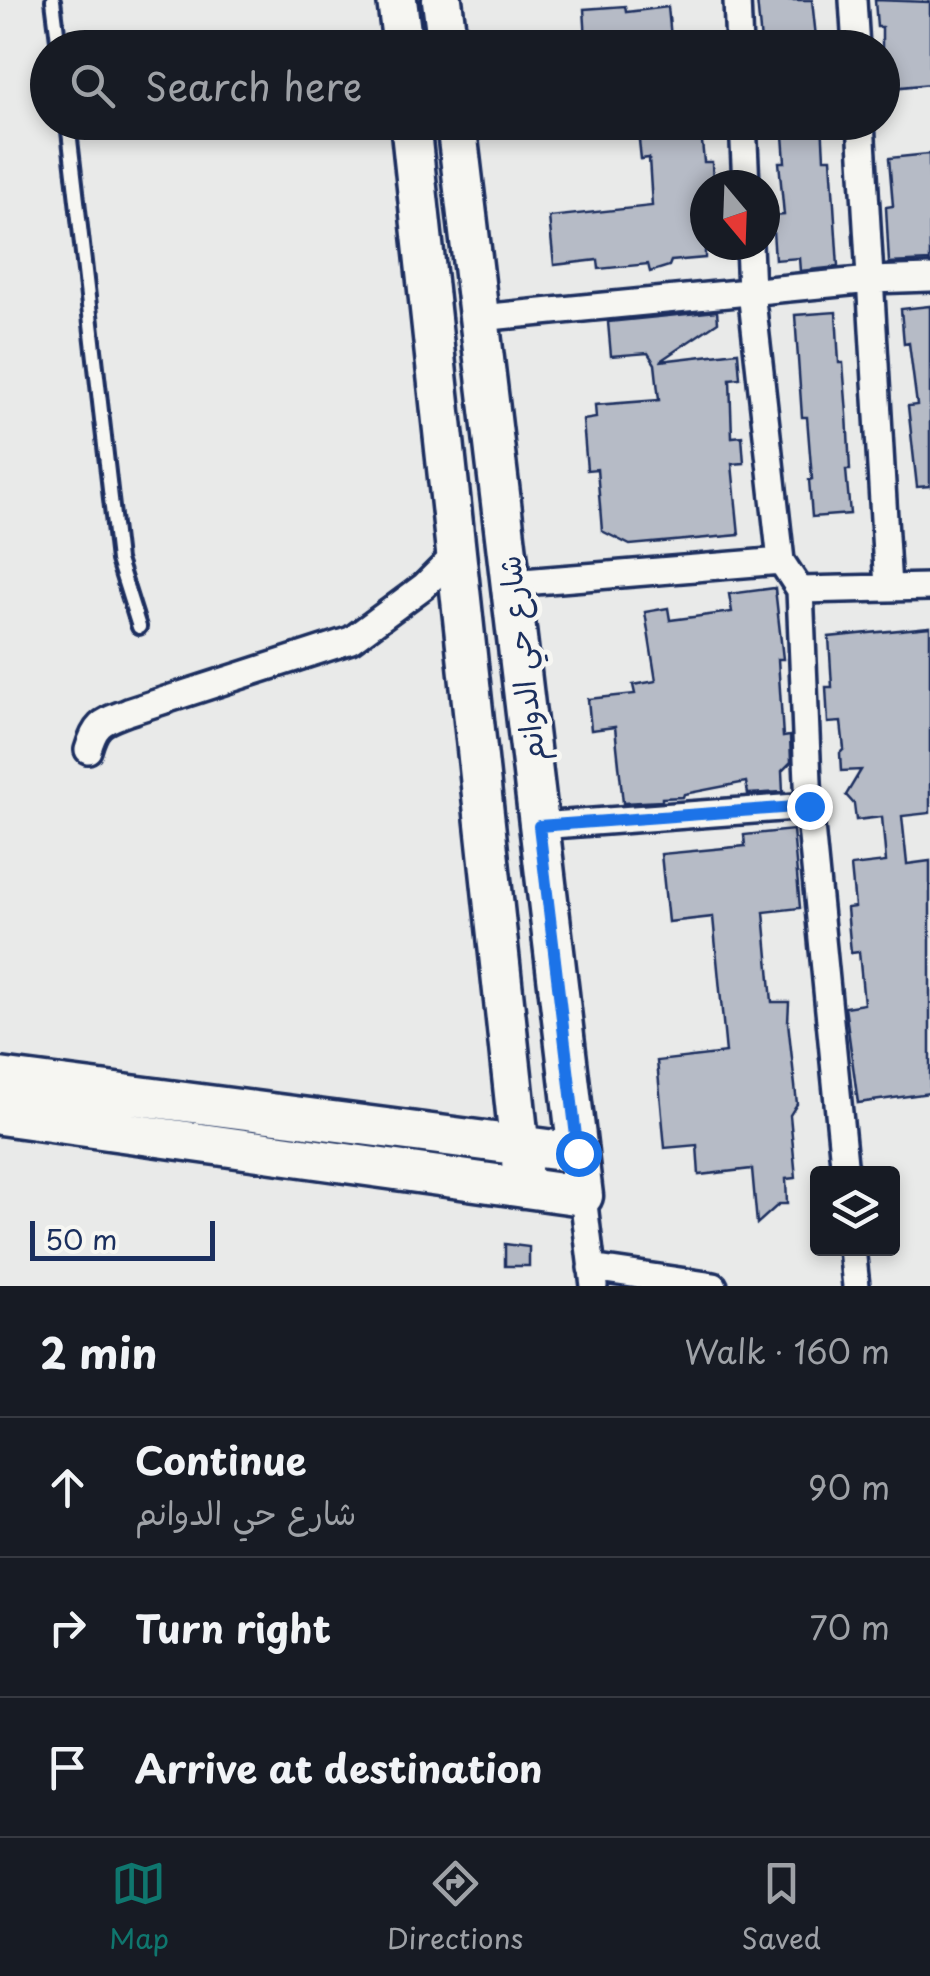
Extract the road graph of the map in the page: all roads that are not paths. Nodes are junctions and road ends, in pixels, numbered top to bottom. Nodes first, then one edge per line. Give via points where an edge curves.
1 (54, 0) edge
2 (398, 0) edge
3 (442, 0) edge
4 (736, 0) edge
5 (853, 0) edge
6 (57, 30) edge
7 (400, 30) edge
8 (446, 30) edge
9 (738, 30) edge
10 (855, 30) edge
11 (70, 140) edge
12 (412, 140) edge
13 (458, 140) edge
14 (744, 140) edge
15 (862, 140) edge
16 (745, 170) edge
17 (750, 260) edge
18 (930, 278) edge
19 (871, 280) junction
20 (752, 291) junction
21 (480, 318) junction
22 (456, 554) junction
23 (781, 561) junction
24 (511, 583) junction
25 (930, 587) edge
26 (888, 588) junction
27 (800, 590) junction
28 (139, 627) dead end
29 (88, 750) dead end
30 (809, 806) junction
31 (539, 826) junction
32 (0, 1078) edge
33 (0, 1115) edge
34 (519, 1146) junction
35 (578, 1153) junction
36 (844, 1166) edge
37 (524, 1188) junction
38 (583, 1196) junction
39 (853, 1256) edge
40 (592, 1277) edge
41 (714, 1286) edge
42 (856, 1286) edge

1 - 6 lane
2 - 7 main road
3 - 8 main road
4 - 9 street
5 - 10 street
11 - 28 lane via 118,560
12 - 22 main road, شارع حي الدوانم
13 - 21 main road, شارع حي الدوانم
14 - 16 street
15 - 19 street
17 - 20 street
18 - 19 street
19 - 20 street
19 - 26 street
20 - 21 street
20 - 23 street
21 - 24 main road, شارع حي الدوانم
22 - 29 street via 351,640 128,712 94,731
22 - 34 main road, شارع حي الدوانم
23 - 24 street
23 - 27 street
24 - 31 main road, شارع حي الدوانم
25 - 26 street
26 - 27 street
27 - 30 street
30 - 31 street
30 - 36 street
31 - 35 main road, شارع حي الدوانم
32 - 34 main road
33 - 37 main road
34 - 35 main road
34 - 37 main road, شارع حي الدوانم
35 - 38 main road, شارع حي الدوانم
37 - 38 main road
38 - 40 street
39 - 42 street
40 - 41 street

